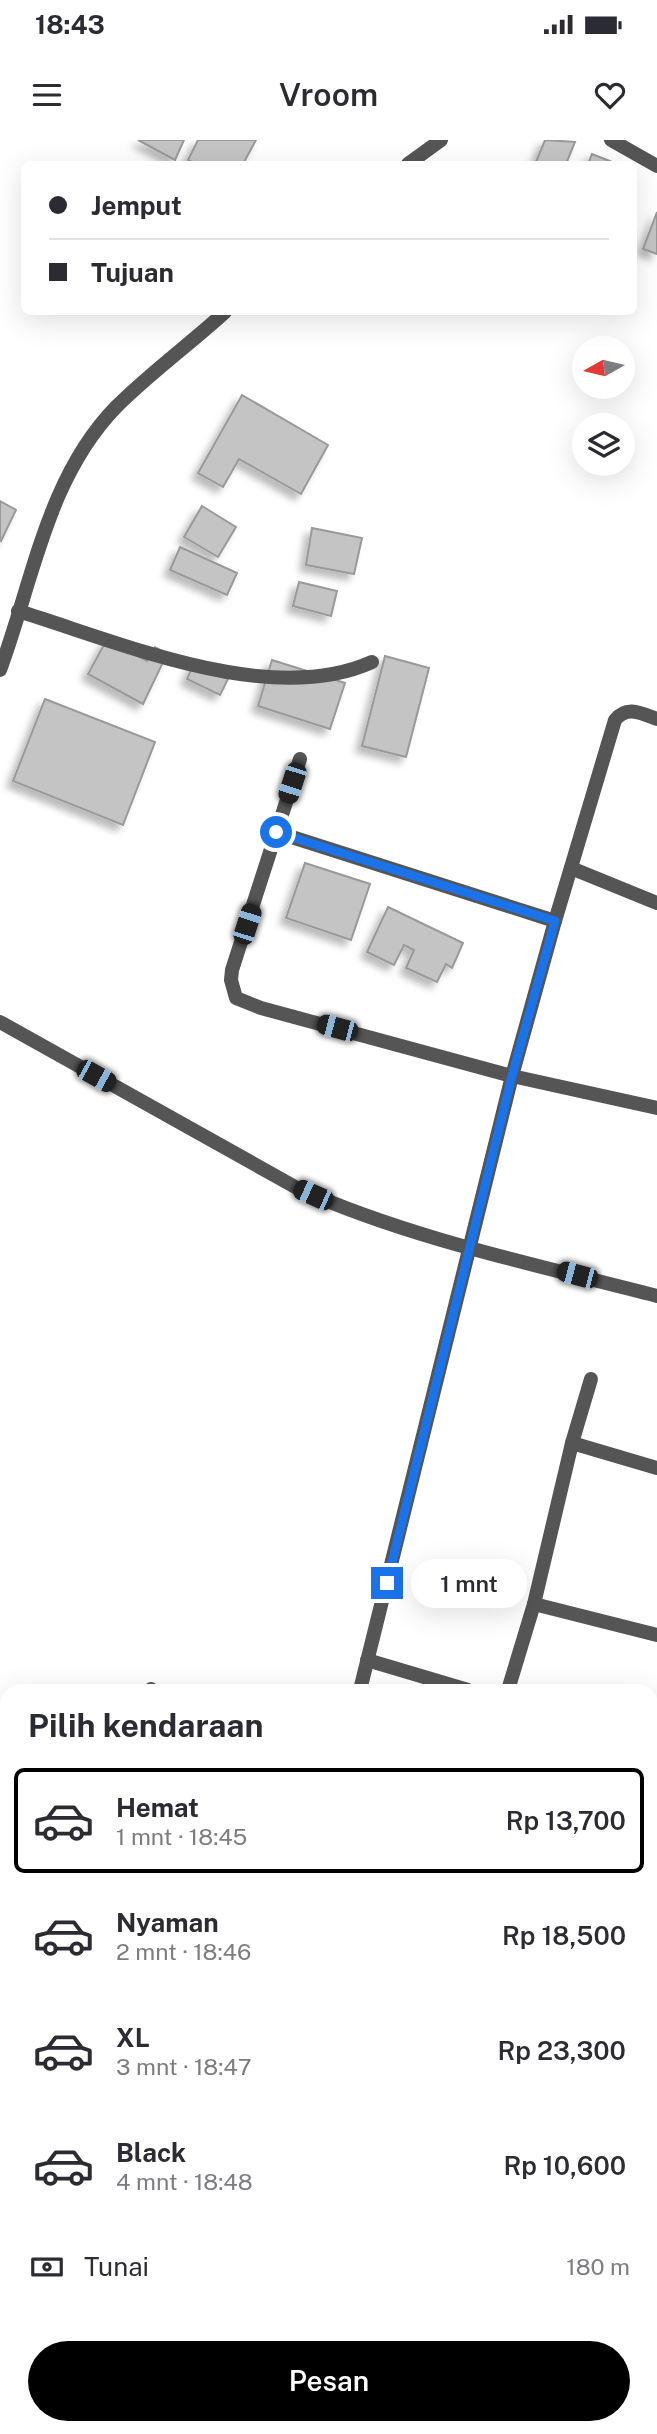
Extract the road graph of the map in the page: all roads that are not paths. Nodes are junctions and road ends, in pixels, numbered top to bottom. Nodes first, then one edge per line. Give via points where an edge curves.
1 (441, 140) edge
2 (611, 140) edge
3 (412, 161) edge
4 (657, 166) edge
5 (222, 315) edge
6 (19, 611) junction
7 (372, 662) dead end
8 (0, 670) edge
9 (657, 719) edge
10 (300, 758) dead end
11 (276, 832) junction
12 (571, 868) junction
13 (657, 903) edge
14 (555, 921) junction
15 (0, 1023) edge
16 (512, 1076) junction
17 (657, 1108) edge
18 (470, 1248) junction
19 (657, 1296) edge
20 (591, 1379) dead end
21 (572, 1443) junction
22 (657, 1468) edge
23 (534, 1604) junction
24 (657, 1635) edge
25 (368, 1660) junction
26 (362, 1684) edge
27 (448, 1684) edge
28 (510, 1684) edge

1 - 3 street
2 - 4 street
5 - 6 street via 116,408 85,448 48,519
6 - 7 street via 208,669 267,678 348,673
6 - 8 street
9 - 12 street via 627,711 615,720
10 - 11 street
11 - 14 street
11 - 16 street via 232,970 236,998
12 - 13 street
12 - 14 street
14 - 16 street
15 - 18 street via 298,1188
16 - 17 street
16 - 18 street
18 - 19 street
18 - 25 street
20 - 21 street
21 - 22 street
21 - 23 street
23 - 24 street
23 - 28 street
25 - 26 street
25 - 27 street

